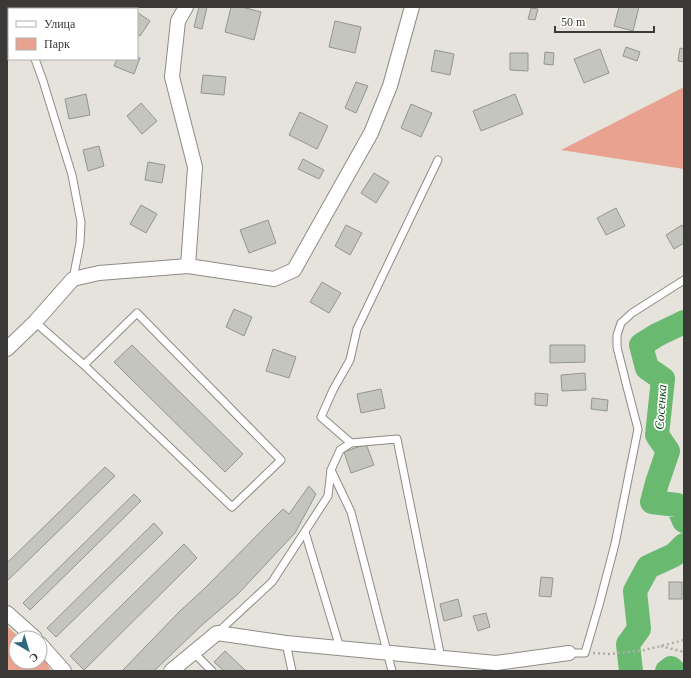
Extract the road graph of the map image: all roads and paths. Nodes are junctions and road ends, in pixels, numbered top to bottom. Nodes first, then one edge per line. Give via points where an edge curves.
1 (186, 7) edge
2 (412, 7) edge
3 (35, 60) edge
4 (438, 160) dead end
5 (188, 266) junction
6 (73, 280) junction
7 (684, 280) edge
8 (35, 322) junction
9 (7, 349) edge
10 (84, 365) junction
11 (351, 443) junction
12 (331, 470) junction
13 (305, 532) junction
14 (7, 612) edge
15 (26, 630) edge
16 (217, 633) junction
17 (684, 640) edge
18 (286, 643) junction
19 (660, 646) junction
20 (340, 648) junction
21 (193, 652) junction
22 (684, 652) edge
23 (48, 653) edge
24 (388, 653) junction
25 (570, 653) joint
26 (585, 653) junction
27 (441, 658) junction
28 (64, 671) edge
29 (171, 671) edge
30 (212, 671) edge
31 (292, 671) edge
32 (392, 671) edge

1 - 5 street via 178,22 172,77 195,166
2 - 5 street via 390,86 371,133 294,270 274,279
3 - 6 lane via 72,175 81,222
4 - 11 lane via 358,329 350,360 321,418
5 - 6 street via 100,273
6 - 8 street
7 - 26 lane via 632,313 621,323 617,335 617,347 638,429 614,544
8 - 9 street
8 - 10 lane
10 - 10 lane via 137,313 281,460 232,507
11 - 12 lane via 340,450
11 - 27 lane via 397,439
12 - 13 lane via 328,496
12 - 24 lane via 351,512
13 - 16 lane via 272,582
13 - 20 lane
14 - 15 street
16 - 18 street
16 - 21 street
17 - 19 path
18 - 20 street
18 - 31 lane
19 - 22 path
19 - 26 path via 610,654
20 - 24 street
21 - 29 street
21 - 30 lane
23 - 28 street
24 - 27 street
24 - 32 lane
25 - 26 lane
25 - 27 street via 496,664

